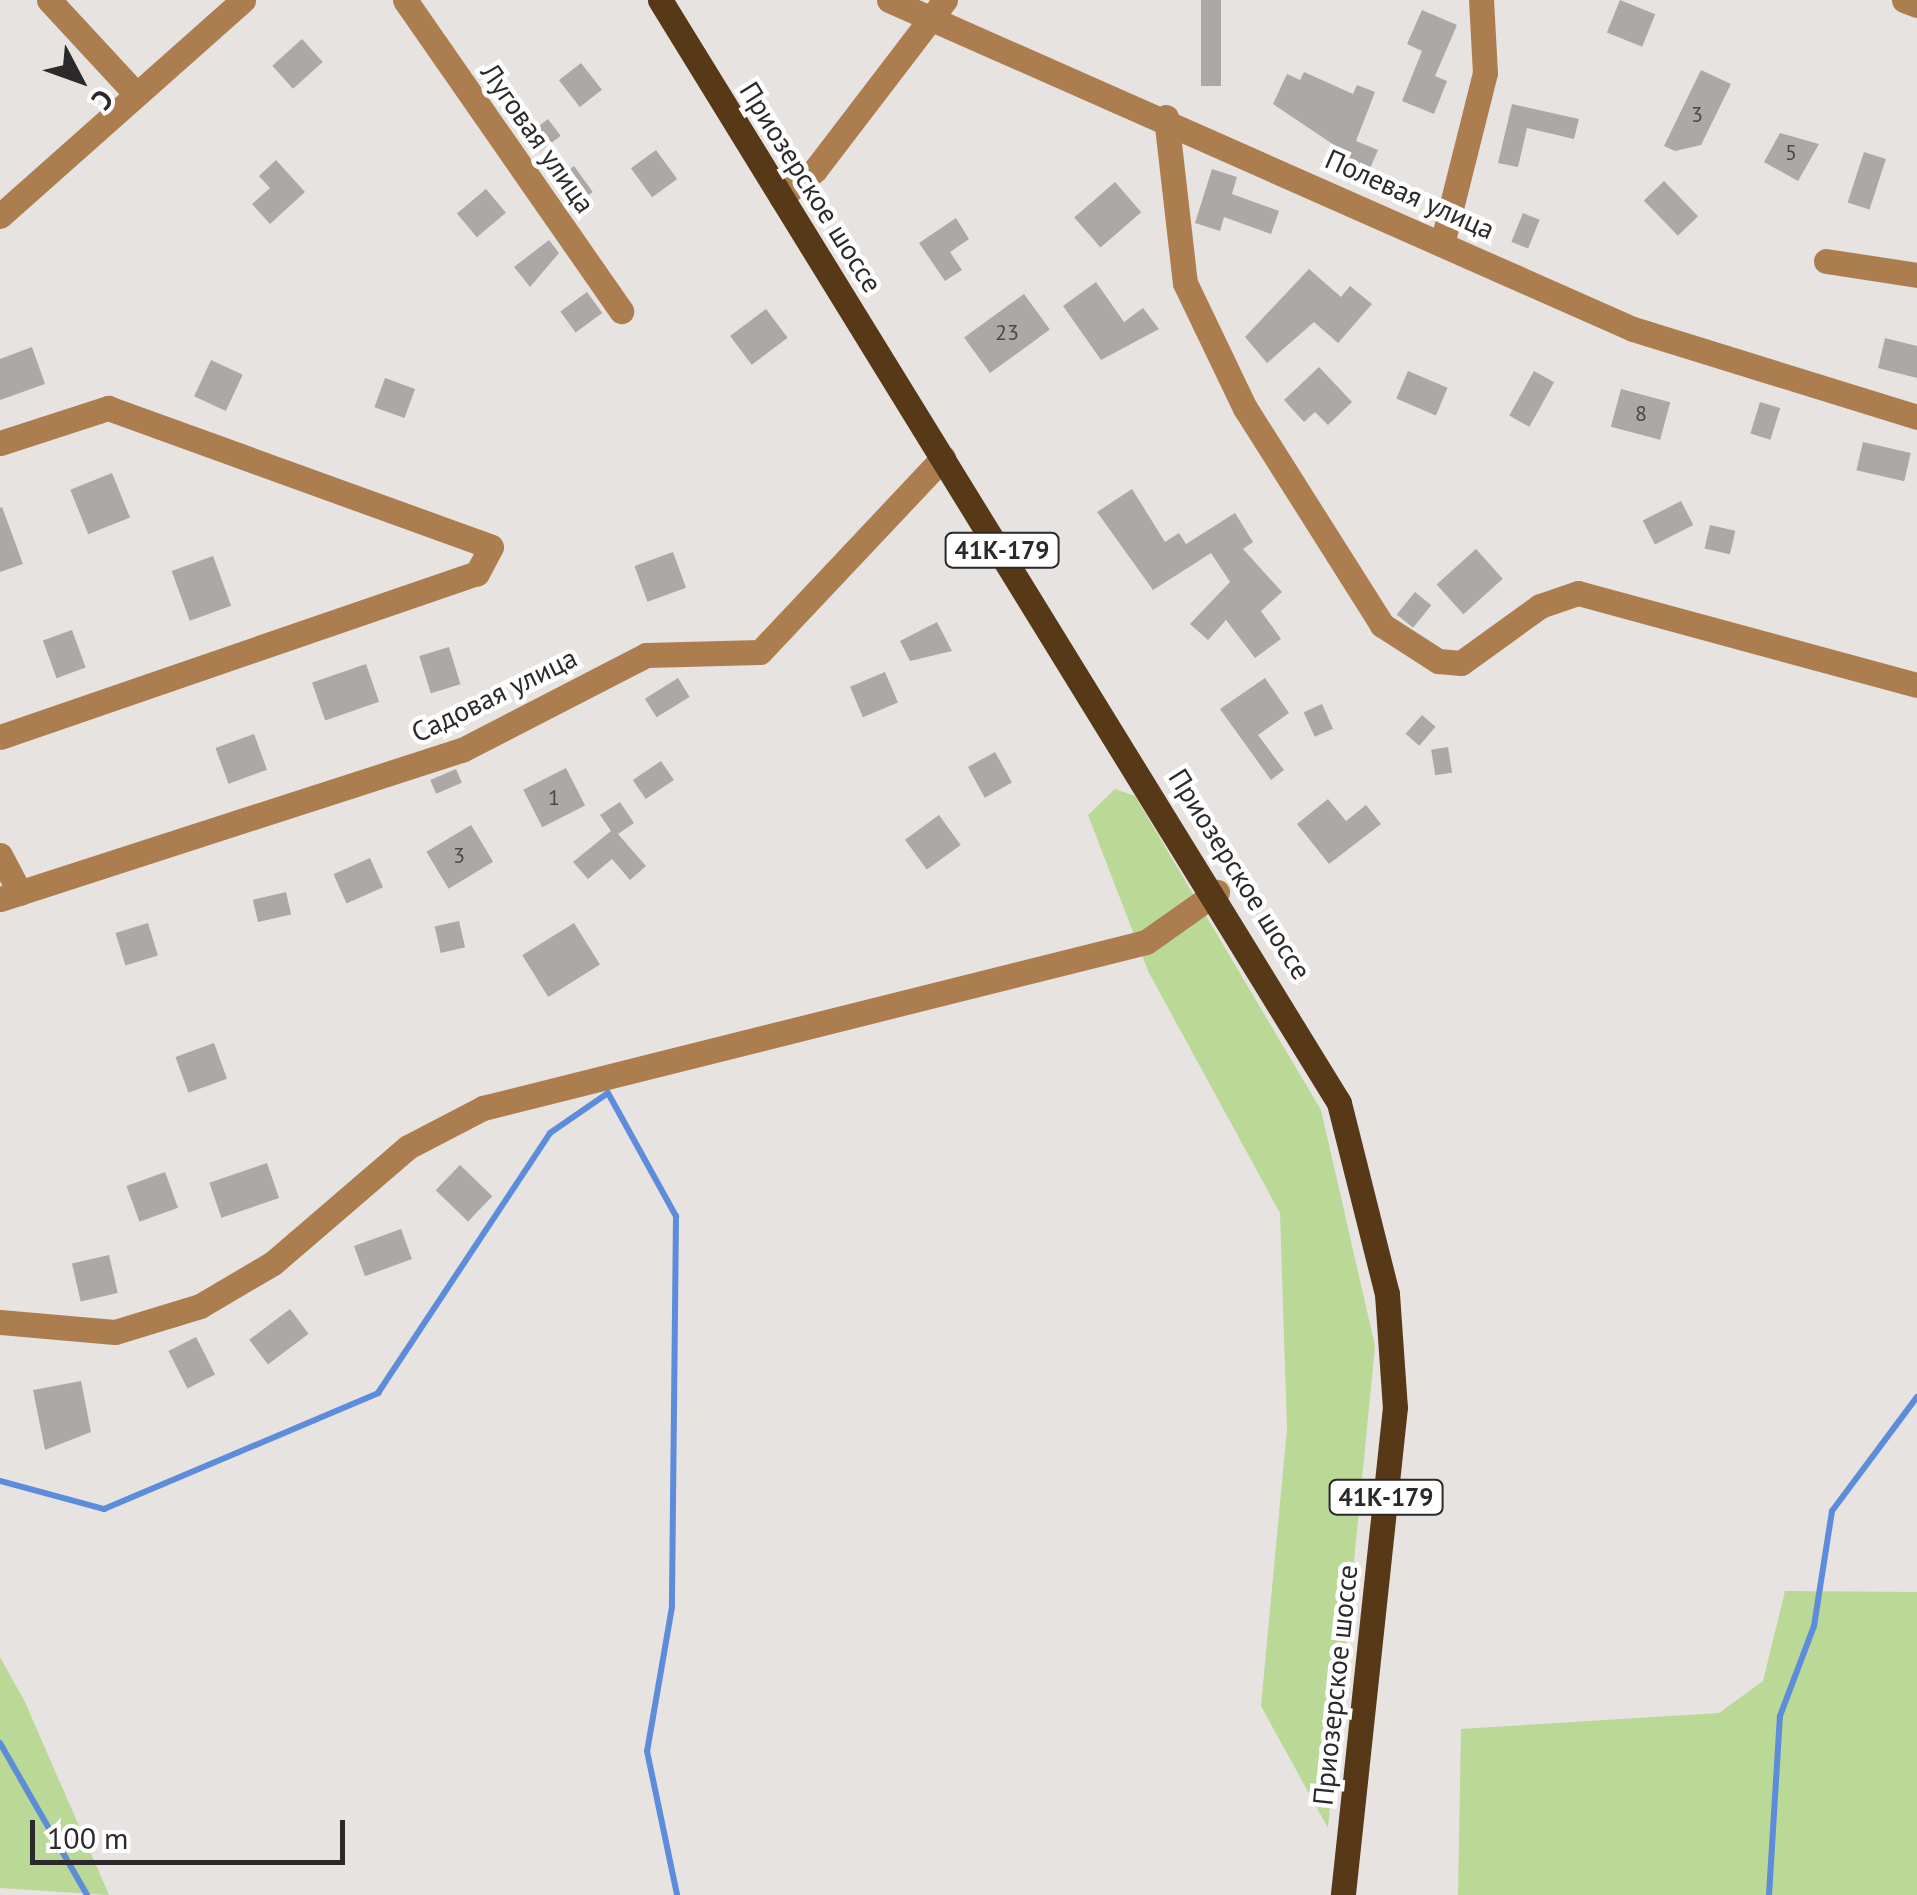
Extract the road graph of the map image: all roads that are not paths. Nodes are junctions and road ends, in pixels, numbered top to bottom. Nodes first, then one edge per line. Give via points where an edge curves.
1 (49, 0) edge
2 (243, 0) edge
3 (405, 0) edge
4 (660, 0) edge
5 (889, 0) edge
6 (1480, 0) edge
7 (1904, 0) edge
8 (1917, 5) edge
9 (938, 9) edge
10 (136, 94) junction
11 (1166, 117) junction
12 (782, 198) junction
13 (0, 216) edge
14 (1442, 240) junction
15 (1826, 261) dead end
16 (1917, 275) edge
17 (621, 311) dead end
18 (1917, 417) edge
19 (0, 443) edge
20 (943, 458) junction
21 (1917, 685) edge
22 (0, 737) edge
23 (0, 855) edge
24 (1217, 892) junction
25 (10, 896) edge
26 (0, 1322) edge
27 (1343, 1895) edge

1 - 10 street
2 - 10 street
3 - 17 street, Луговая улица
4 - 12 main road, Приозерское шоссе / 41К-179
5 - 9 street, Полевая улица
6 - 14 street via 1485,73
7 - 8 street
9 - 11 street, Полевая улица
9 - 12 street via 814,170
10 - 13 street
11 - 14 street, Полевая улица
11 - 21 street via 1185,283 1244,408 1382,624 1438,662 1461,662 1540,606 1578,593
12 - 20 main road, Приозерское шоссе / 41К-179
14 - 18 street, Полевая улица via 1633,329
15 - 16 street
19 - 22 street via 108,408 491,547 476,573
20 - 24 main road, Приозерское шоссе / 41К-179
20 - 25 street, Садовая улица via 760,652 646,655 462,750
23 - 25 street
24 - 26 street via 1146,942 483,1108 408,1147 273,1263 200,1306 115,1332
24 - 27 main road, Приозерское шоссе / 41К-179 via 1340,1103 1388,1294 1396,1407

